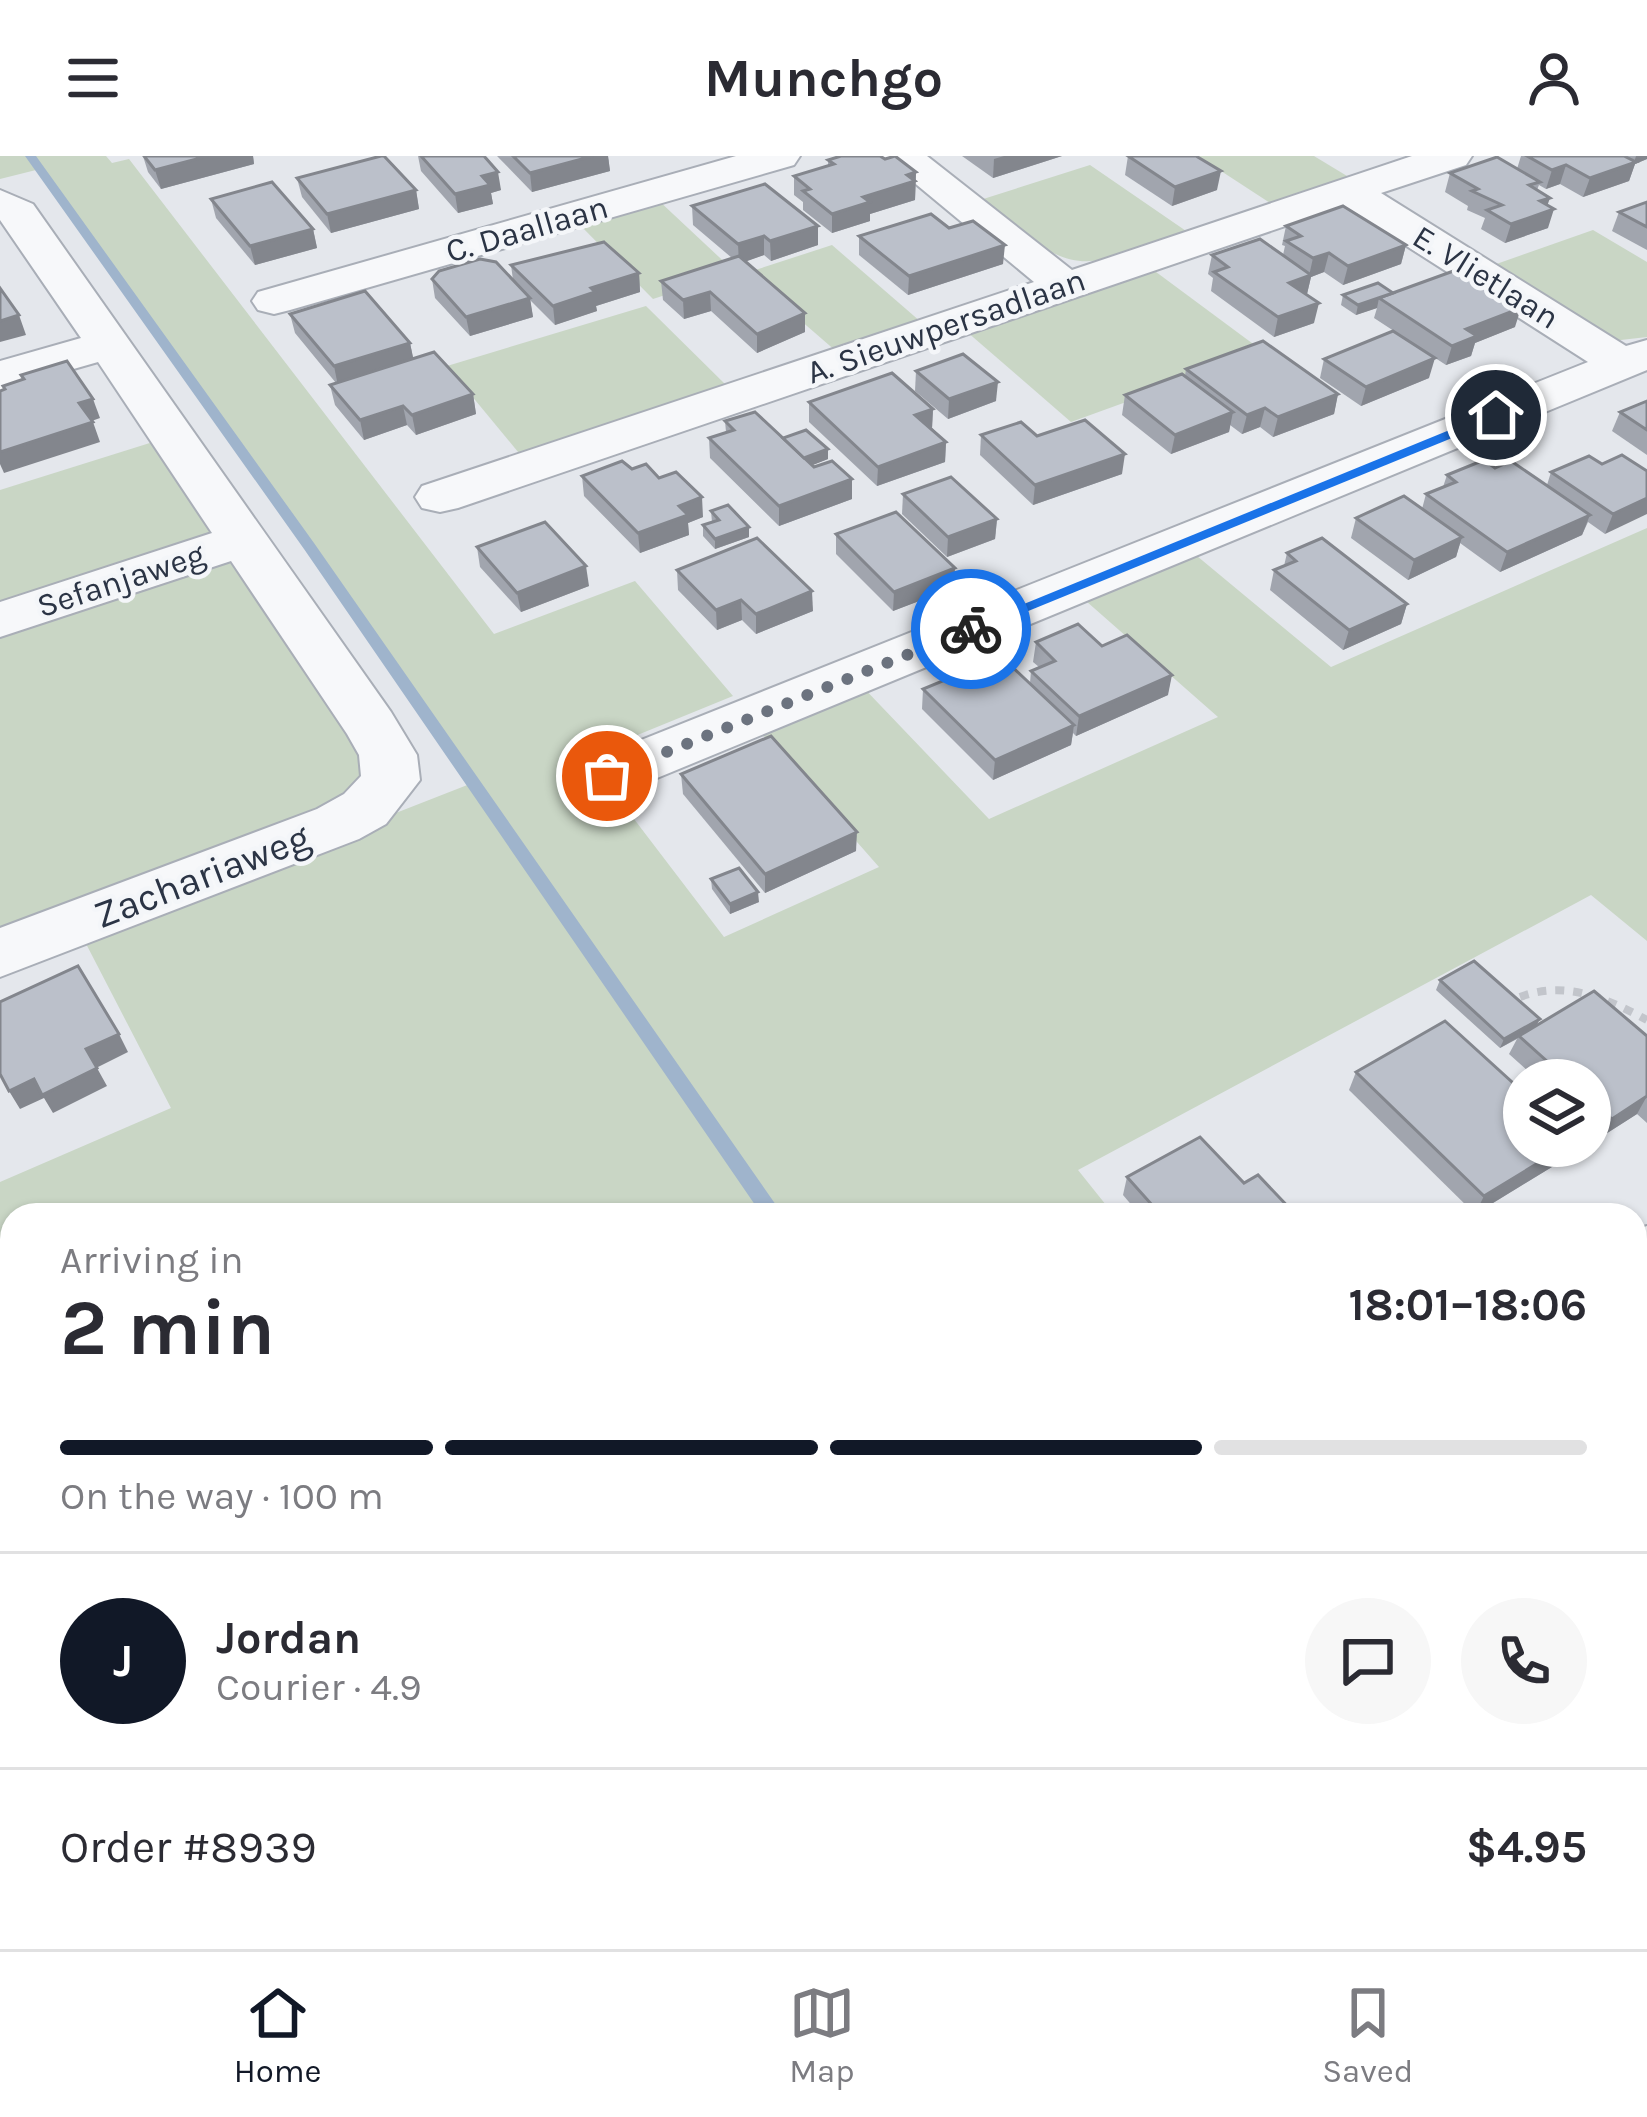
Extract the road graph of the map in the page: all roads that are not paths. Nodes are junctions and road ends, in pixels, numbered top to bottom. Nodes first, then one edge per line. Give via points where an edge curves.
1 (780, 156) edge
2 (902, 156) edge
3 (1452, 156) edge
4 (1349, 191) junction
5 (0, 202) edge
6 (1065, 286) junction
7 (274, 302) dead end
8 (105, 346) junction
9 (1635, 359) edge
10 (0, 376) edge
11 (440, 497) dead end
12 (241, 541) junction
13 (0, 620) edge
14 (607, 776) dead end
15 (0, 953) edge

1 - 7 street, C. Daallaan
2 - 6 street
3 - 4 street, A. Sieuwpersadlaan
4 - 6 street, A. Sieuwpersadlaan
4 - 9 street, E. Vlietlaan
5 - 8 street via 18,213
6 - 11 street, A. Sieuwpersadlaan
8 - 10 street
8 - 12 street
9 - 14 street
12 - 13 street, Sefanjaweg
12 - 15 street, Zachariaweg via 371,726 391,780 338,824

